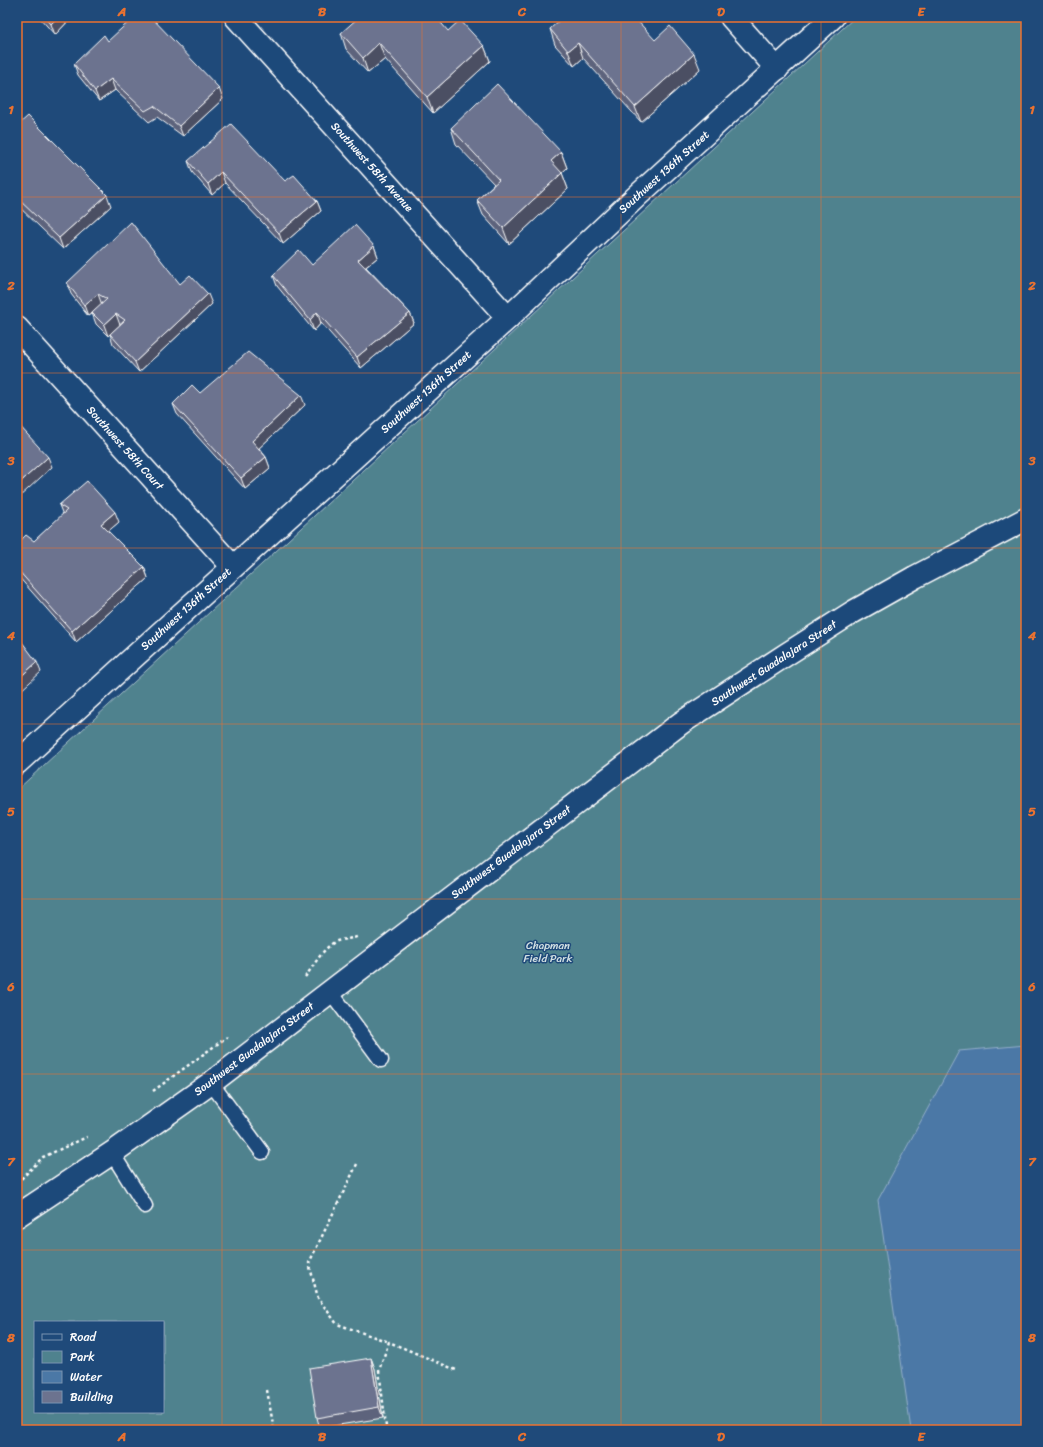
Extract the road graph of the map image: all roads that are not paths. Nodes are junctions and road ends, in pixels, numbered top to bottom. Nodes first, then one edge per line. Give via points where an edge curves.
1 (236, 17) edge
2 (731, 17) edge
3 (833, 17) edge
4 (777, 69) junction
5 (508, 318) junction
6 (17, 328) edge
7 (1026, 519) edge
8 (233, 567) junction
9 (17, 763) edge
10 (330, 991) junction
11 (381, 1060) dead end
12 (211, 1083) junction
13 (262, 1152) dead end
14 (112, 1153) junction
15 (145, 1206) dead end
16 (17, 1216) edge

1 - 5 street, Southwest 58th Avenue
2 - 4 street
3 - 4 street, Southwest 136th Street
4 - 5 street, Southwest 136th Street
5 - 8 street, Southwest 136th Street
6 - 8 street, Southwest 58th Court
7 - 10 street, Southwest Guadalajara Street via 853,612 681,723
8 - 9 street, Southwest 136th Street
10 - 11 lane
10 - 12 street, Southwest Guadalajara Street
12 - 13 lane
12 - 14 street, Southwest Guadalajara Street
14 - 15 lane
14 - 16 street, Southwest Guadalajara Street

